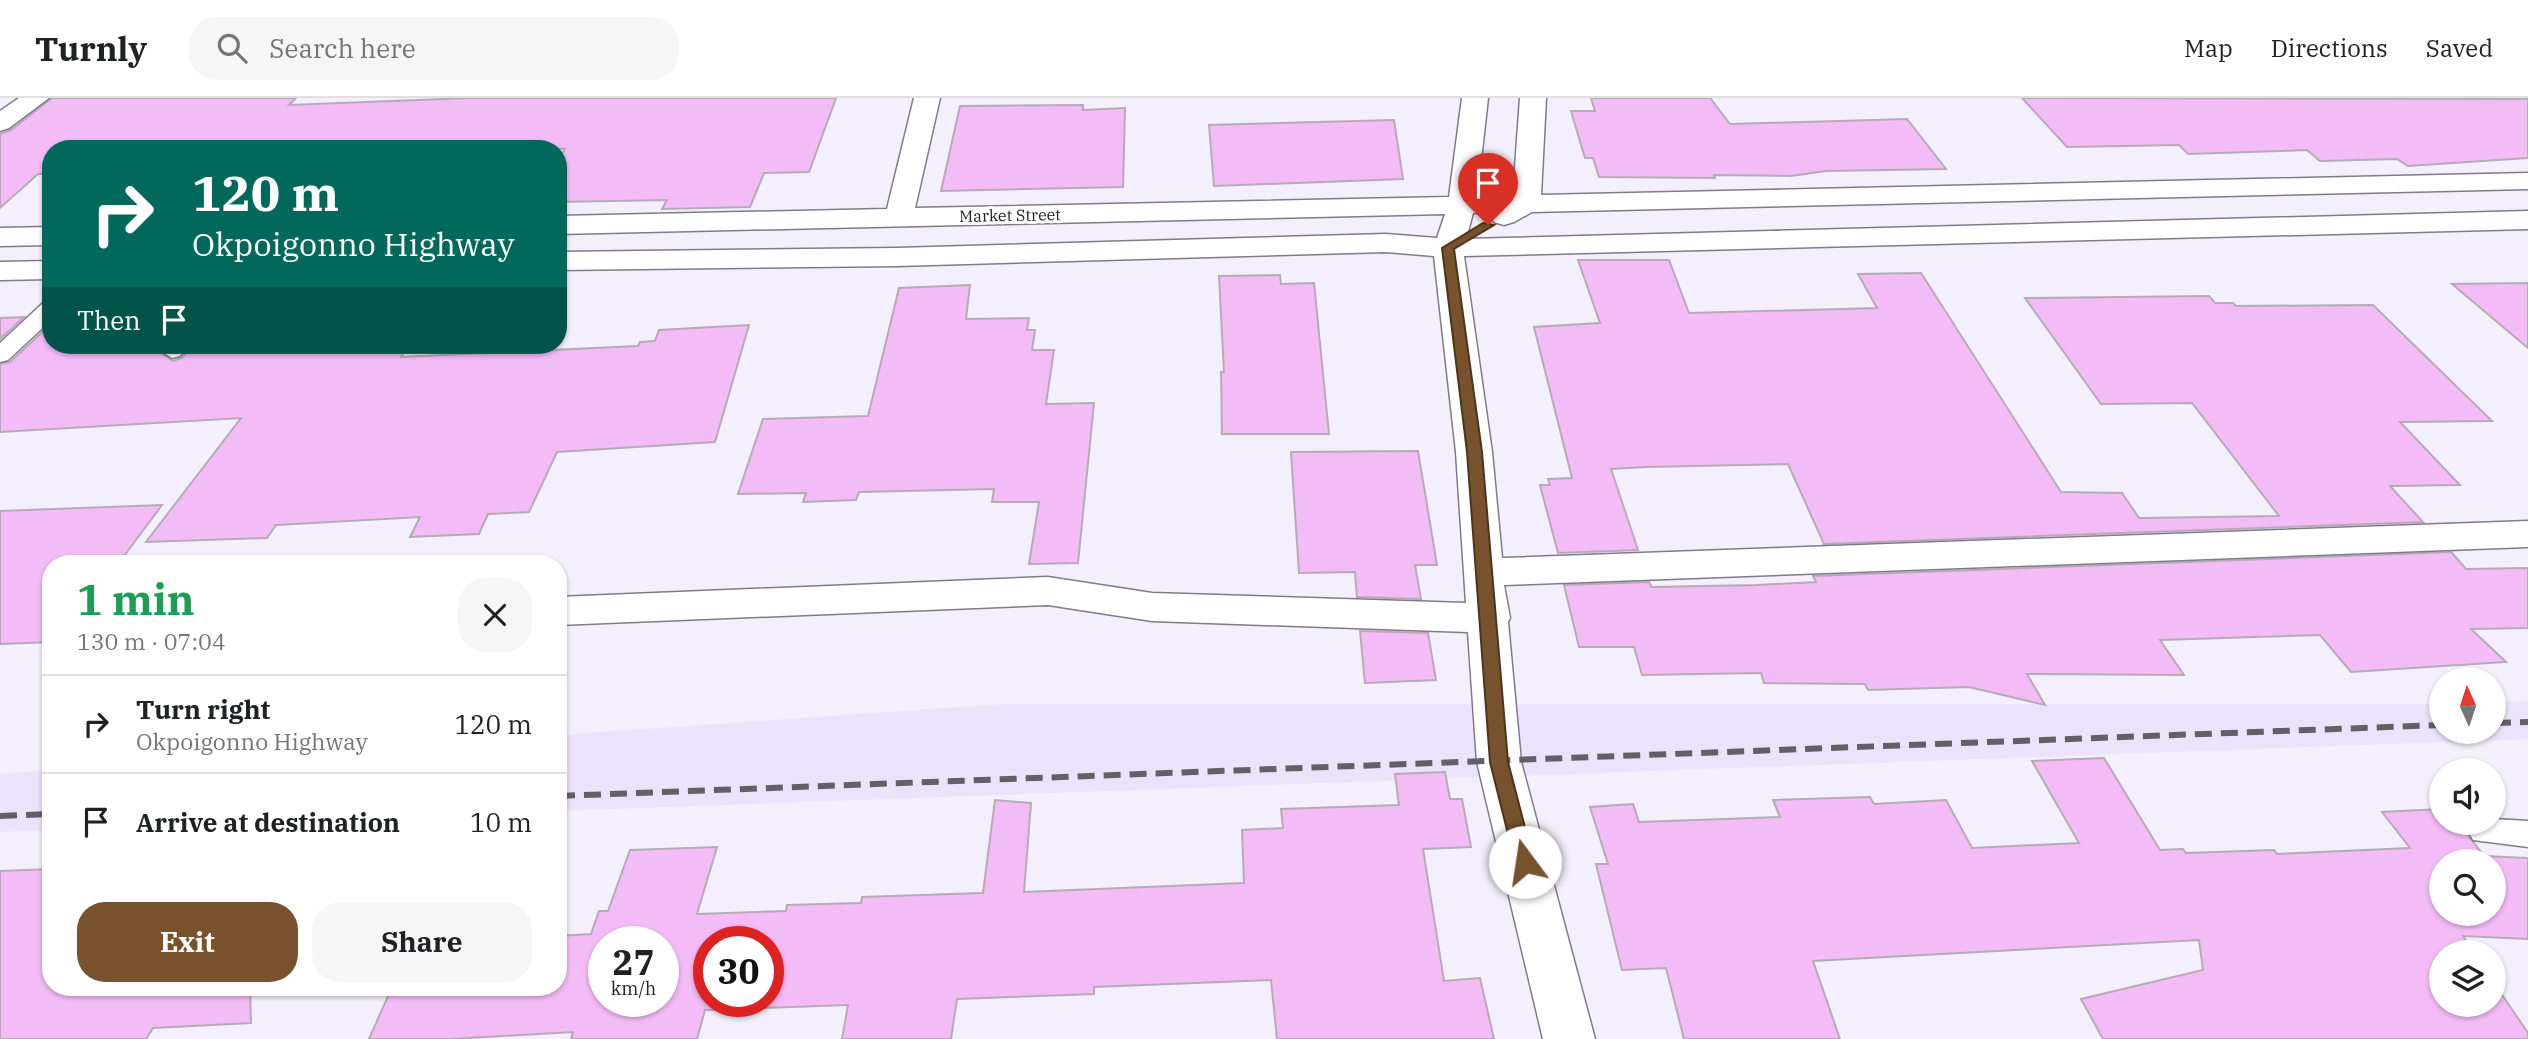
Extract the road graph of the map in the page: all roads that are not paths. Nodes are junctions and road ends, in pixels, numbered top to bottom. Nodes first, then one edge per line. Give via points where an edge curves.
1 (36, 98) edge
2 (927, 98) edge
3 (1475, 98) edge
4 (1533, 98) edge
5 (0, 123) edge
6 (2528, 181) edge
7 (1533, 203) junction
8 (1462, 204) junction
9 (899, 218) junction
10 (2528, 220) edge
11 (567, 225) edge
12 (42, 236) edge
13 (0, 237) edge
14 (1551, 245) junction
15 (1448, 248) junction
16 (567, 261) edge
17 (42, 270) edge
18 (0, 271) edge
19 (42, 316) edge
20 (0, 355) edge
21 (2528, 534) edge
22 (1485, 572) junction
23 (567, 611) edge
24 (1490, 618) junction
25 (2506, 832) edge
26 (2528, 834) edge
27 (1569, 1039) edge

1 - 5 street
2 - 9 street
3 - 8 street
4 - 7 street
6 - 7 street, Market Street
7 - 8 street, Market Street
7 - 14 street
7 - 15 street
8 - 9 street, Market Street
8 - 15 street
9 - 11 street, Market Street
10 - 14 street
12 - 13 street
14 - 15 street
15 - 16 street via 1386,243
15 - 22 street
17 - 18 street
19 - 20 lane
21 - 22 street
22 - 24 street
23 - 24 street via 1048,591 1153,607
24 - 27 street via 1499,762
25 - 26 lane

